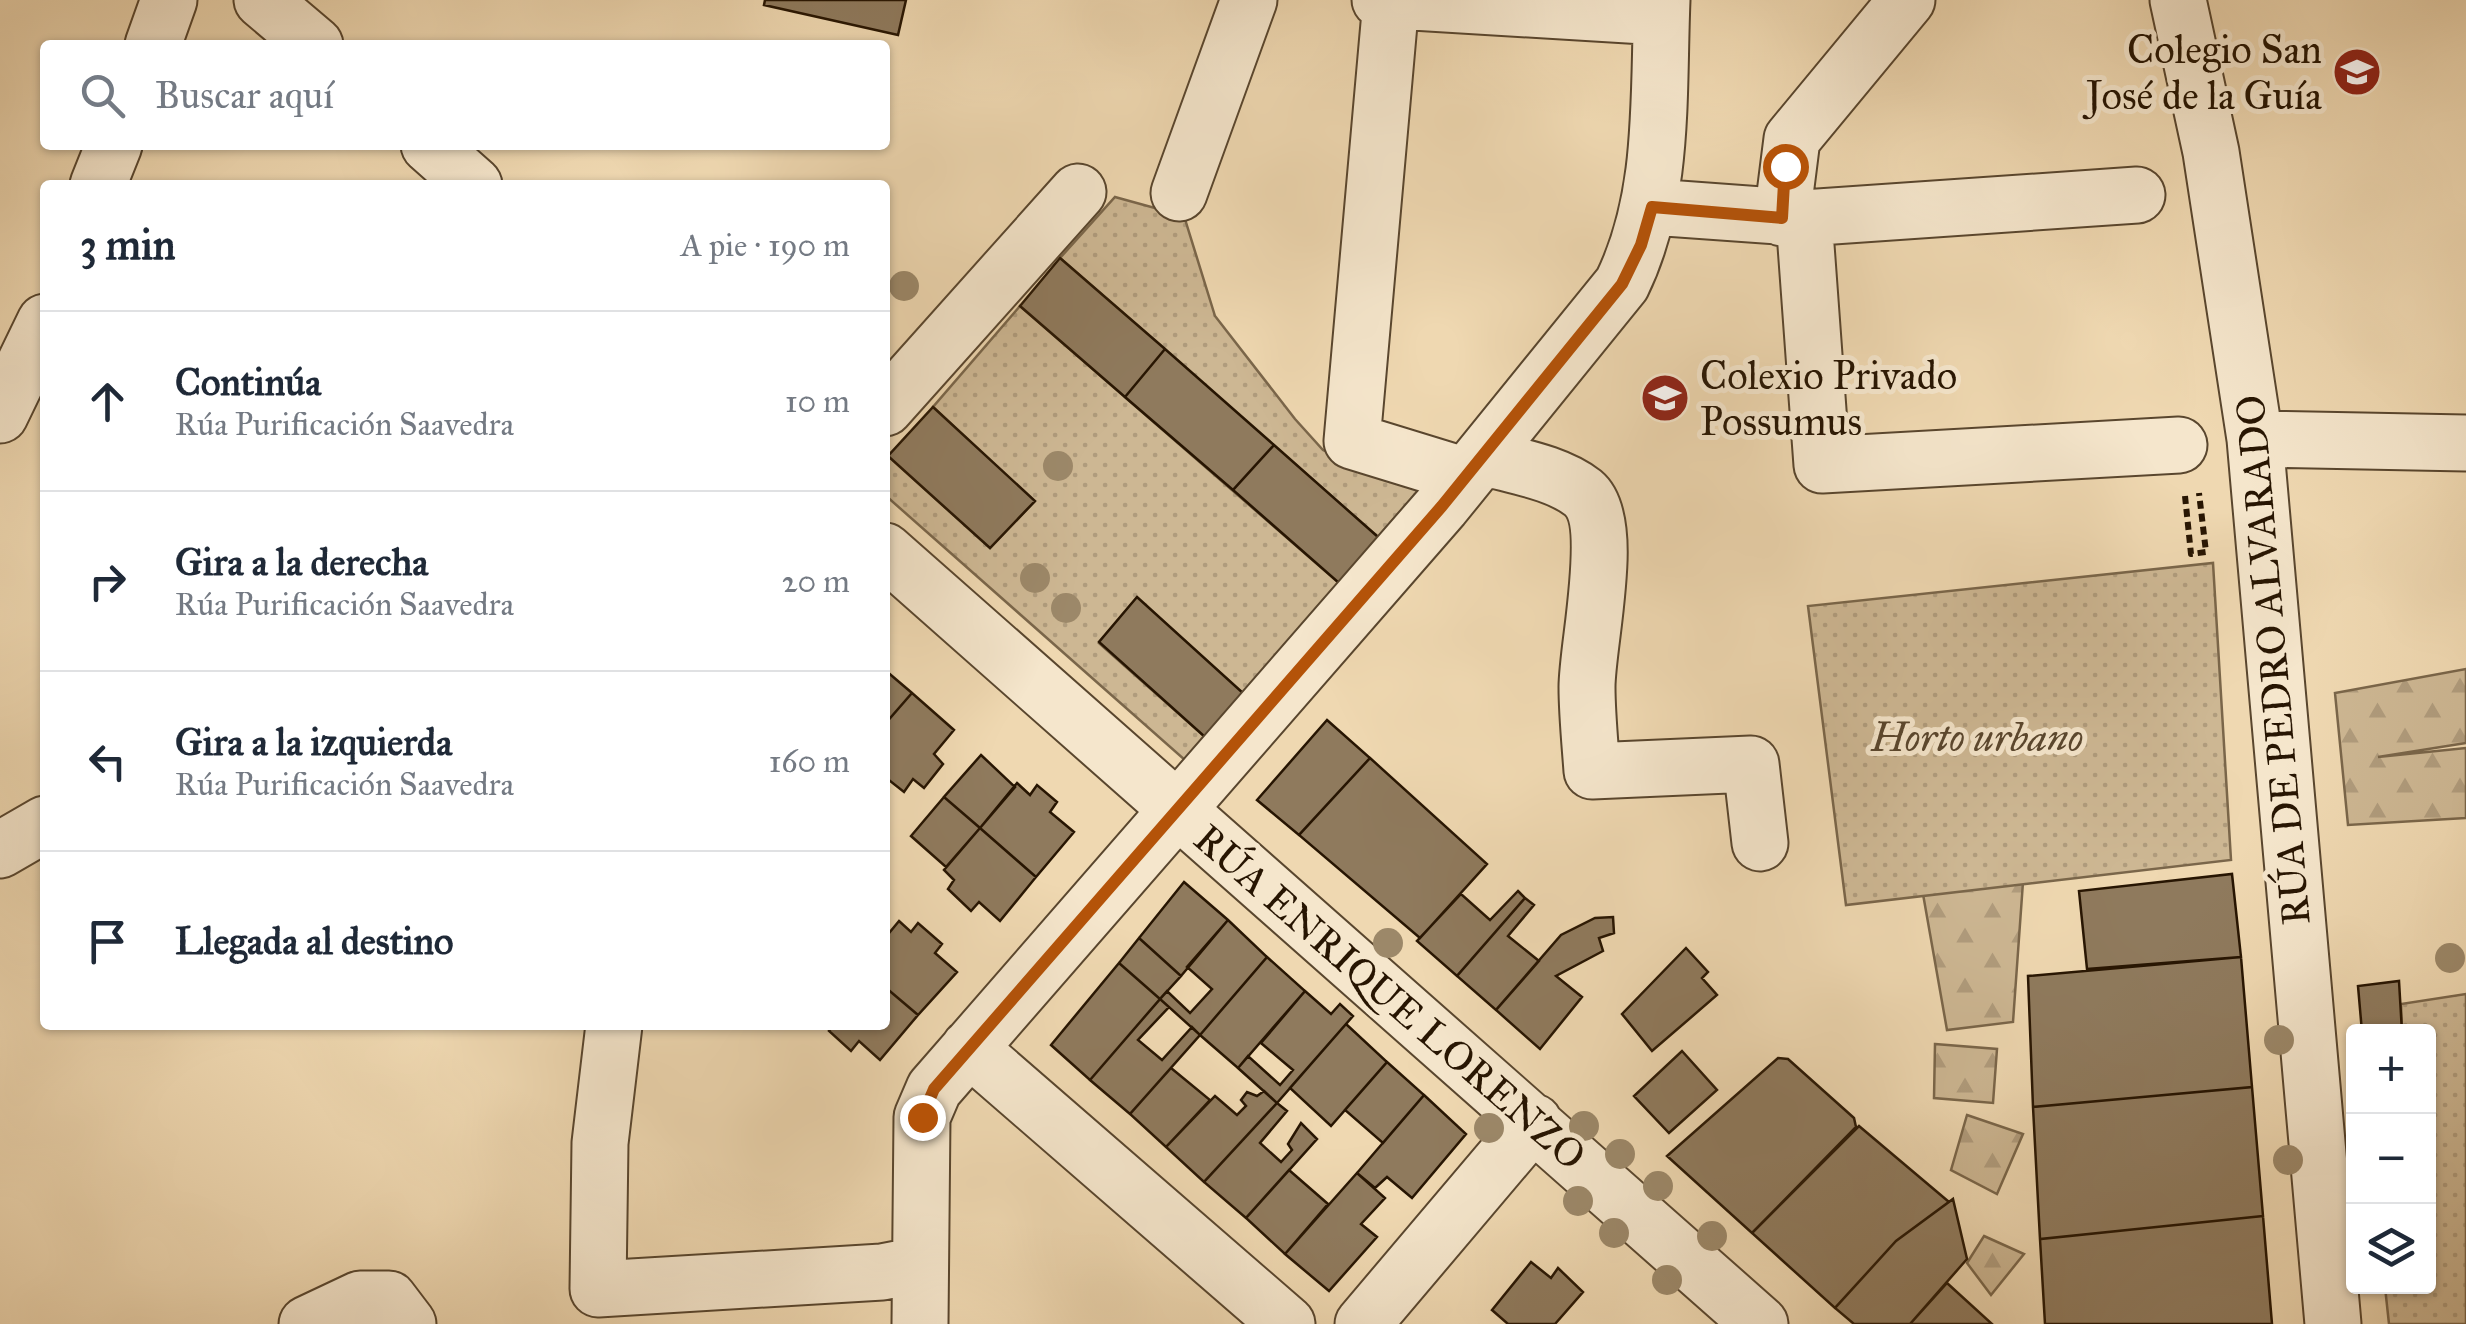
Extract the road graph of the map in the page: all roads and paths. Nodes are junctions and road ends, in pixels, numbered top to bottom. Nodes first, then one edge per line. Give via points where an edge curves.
1 (170, 0) edge
2 (262, 0) edge
3 (1248, 0) edge
4 (1380, 0) edge
5 (1907, 0) edge
6 (2178, 0) edge
7 (1391, 1) edge
8 (1662, 9) edge
9 (155, 40) edge
10 (309, 40) edge
11 (112, 150) edge
12 (435, 150) edge
13 (100, 180) edge
14 (468, 180) edge
15 (1078, 192) dead end
16 (1179, 193) dead end
17 (2137, 195) dead end
18 (1652, 207) junction
19 (1793, 218) junction
20 (40, 332) edge
21 (890, 402) edge
22 (0, 415) edge
23 (2255, 439) junction
24 (2466, 443) edge
25 (2189, 465) junction
26 (1474, 466) junction
27 (890, 555) edge
28 (1176, 808) junction
29 (40, 827) edge
30 (1760, 843) dead end
31 (0, 850) edge
32 (613, 1030) edge
33 (969, 1048) junction
34 (1534, 1122) junction
35 (918, 1265) junction
36 (306, 1324) edge
37 (408, 1324) edge
38 (920, 1324) edge
39 (1287, 1324) edge
40 (1363, 1324) edge
41 (1760, 1324) edge
42 (2332, 1324) edge

1 - 9 street
2 - 10 street
3 - 16 street
4 - 7 street
5 - 19 street via 1792,139
6 - 23 street, RÚA DE PEDRO ALVARADO via 2211,152
7 - 8 street
7 - 26 street via 1352,440
8 - 18 street
11 - 13 street
12 - 14 street
15 - 21 street
17 - 19 street
18 - 19 street
18 - 26 street via 1622,284
19 - 25 street via 1822,465
20 - 22 street
23 - 24 street
23 - 42 street, RÚA DE PEDRO ALVARADO
25 - 25 path via 2206,552 2192,554
26 - 28 street
26 - 30 street via 1554,478 1584,494 1598,513 1587,686 1592,770 1751,764
27 - 28 street, RÚA ENRIQUE LORENZO
28 - 33 street
28 - 34 street, RÚA ENRIQUE LORENZO
29 - 31 street
32 - 35 street via 600,1144 598,1289
33 - 35 street via 934,1089 922,1117
33 - 39 street
34 - 40 street
34 - 41 street, RÚA ENRIQUE LORENZO
35 - 38 street
36 - 37 street via 360,1299 389,1299

